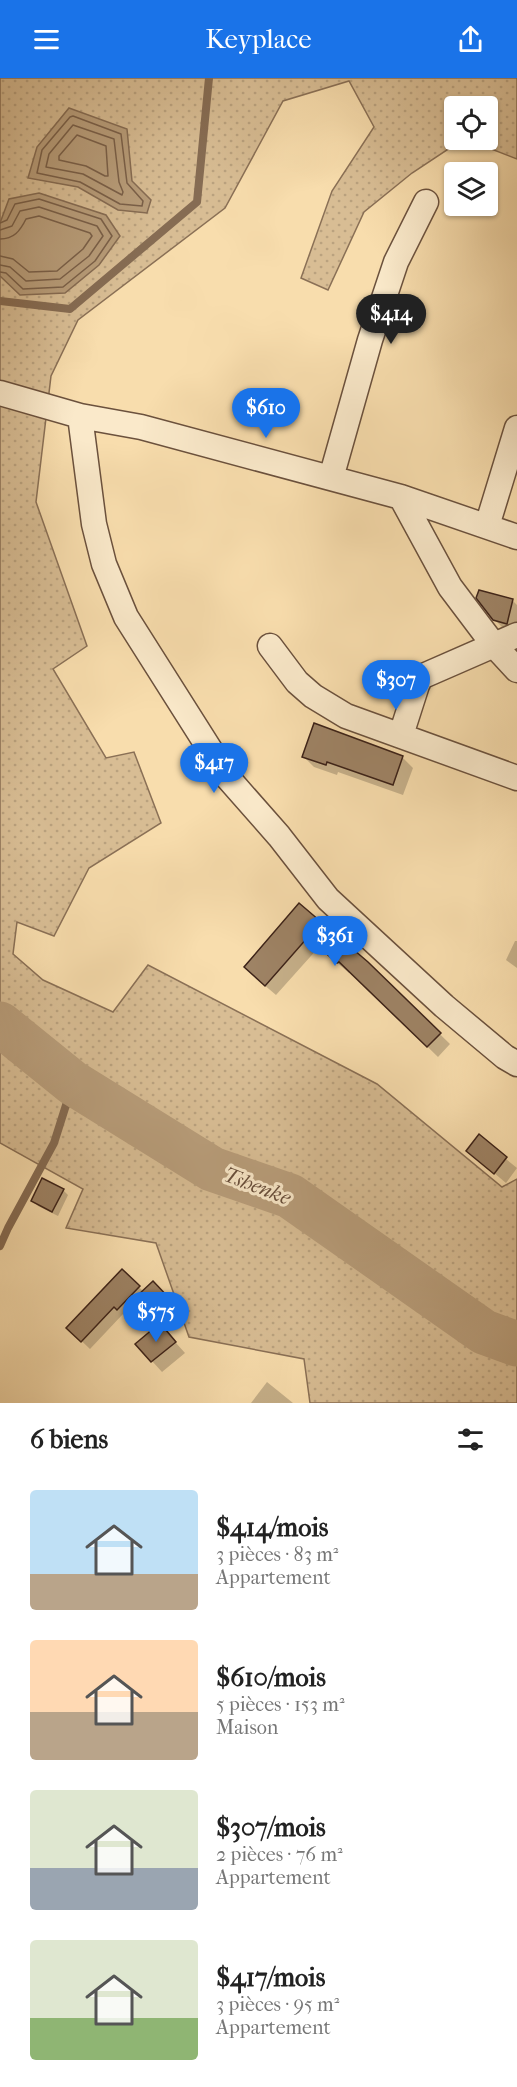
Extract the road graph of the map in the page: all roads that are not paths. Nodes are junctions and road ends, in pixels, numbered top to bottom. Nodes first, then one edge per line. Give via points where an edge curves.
1 (426, 202) dead end
2 (0, 393) edge
3 (80, 416) junction
4 (517, 428) edge
5 (331, 478) junction
6 (401, 497) junction
7 (487, 526) junction
8 (517, 537) edge
9 (517, 635) edge
10 (493, 644) junction
11 (270, 646) dead end
12 (517, 670) edge
13 (401, 735) junction
14 (517, 778) edge
15 (517, 1064) edge

1 - 5 street via 396,261
2 - 3 street
3 - 5 street via 141,427
3 - 15 street via 94,524 117,596 154,664 228,778 328,899 444,1006
4 - 7 street
5 - 6 street
6 - 7 street
6 - 10 street via 440,572
7 - 8 street
9 - 10 street
10 - 12 street
10 - 13 street via 421,677
11 - 13 street via 297,682 313,696 346,716
13 - 14 street

